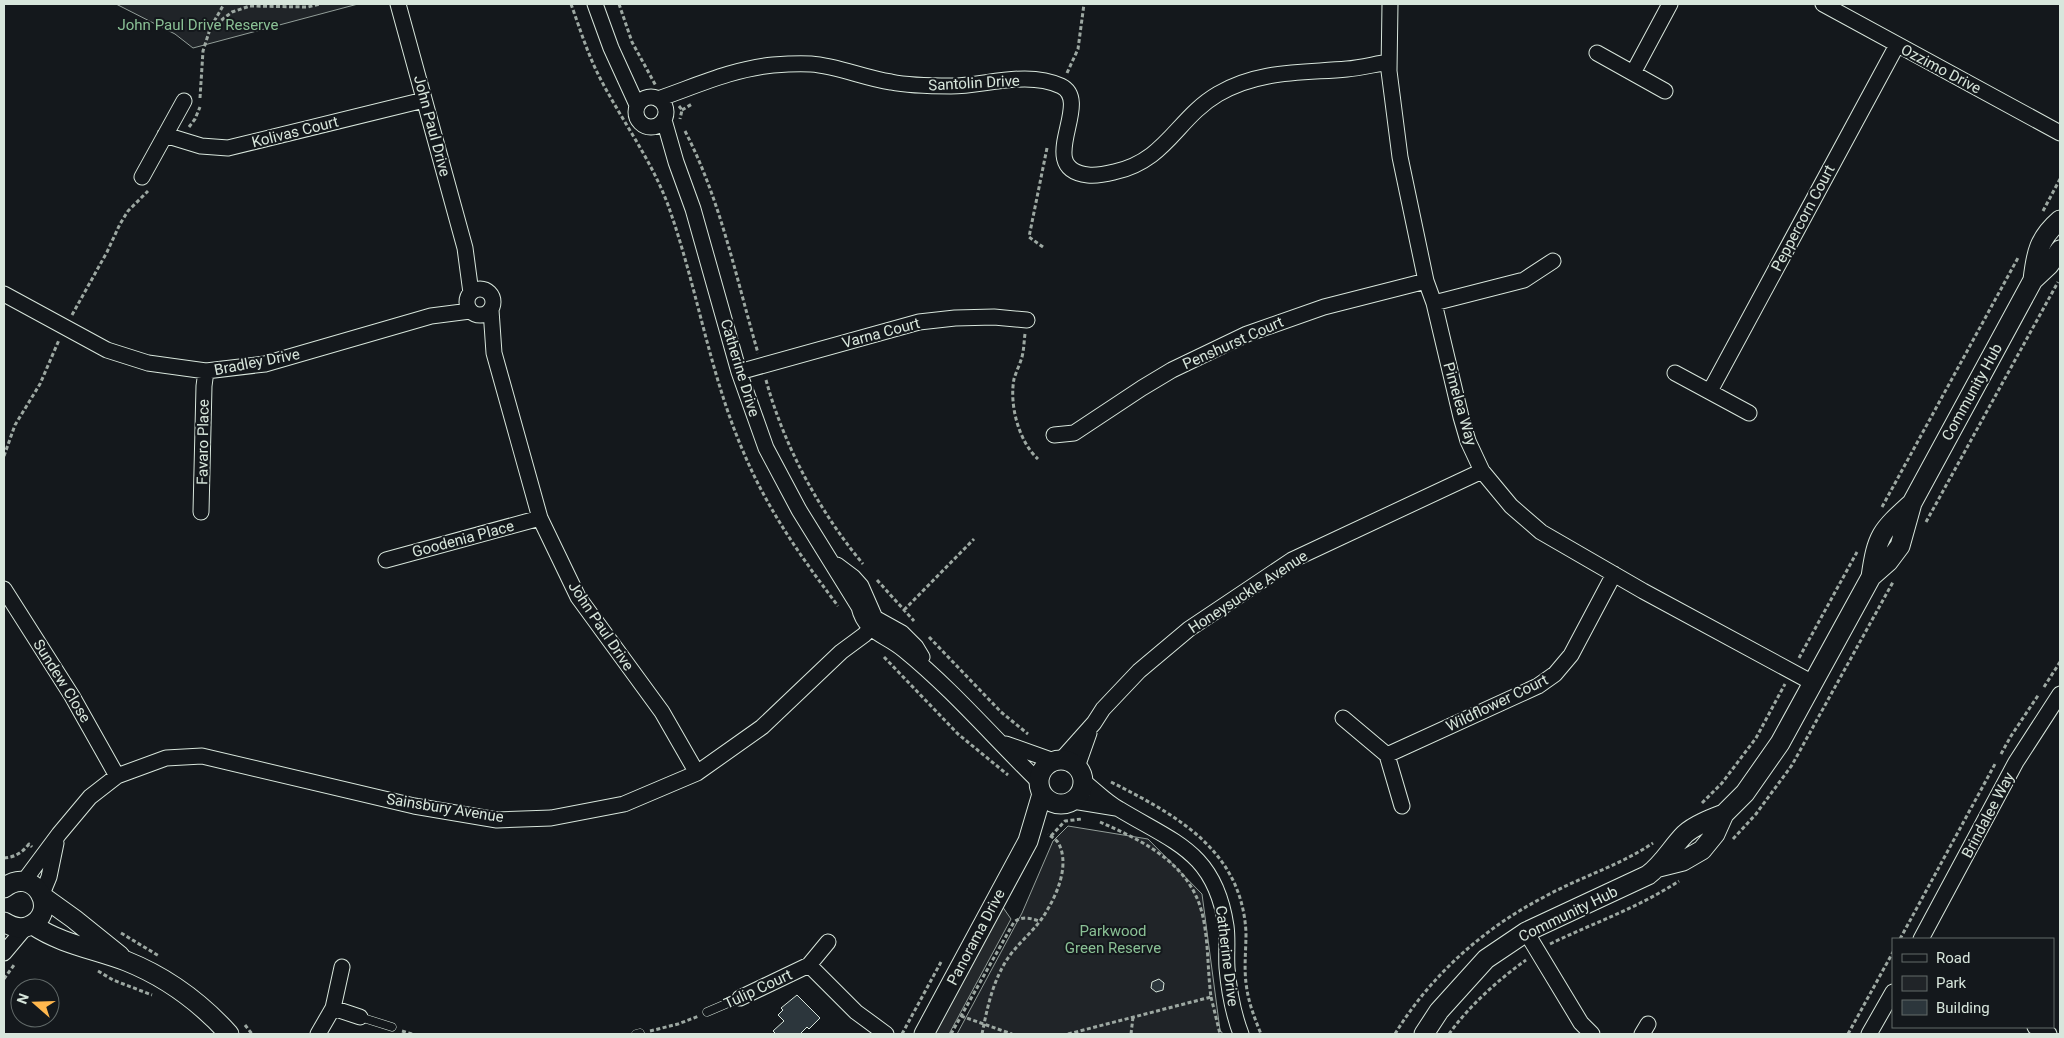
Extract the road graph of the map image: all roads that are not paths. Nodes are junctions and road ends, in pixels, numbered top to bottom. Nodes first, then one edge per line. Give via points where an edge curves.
1 (398, 4) edge
2 (595, 4) edge
3 (1390, 4) edge
4 (1670, 4) edge
5 (1823, 4) edge
6 (1897, 45) junction
7 (1597, 53) dead end
8 (616, 56) junction
9 (1389, 66) junction
10 (1633, 73) junction
11 (1665, 91) dead end
12 (424, 100) junction
13 (184, 101) dead end
14 (637, 105) junction
15 (665, 108) junction
16 (2060, 134) edge
17 (172, 137) junction
18 (146, 182) road end
19 (2060, 220) edge
20 (465, 248) junction
21 (2060, 250) edge
22 (1553, 261) dead end
23 (2033, 280) junction
24 (1426, 281) junction
25 (487, 291) junction
26 (4, 294) edge
27 (1434, 303) junction
28 (471, 304) junction
29 (491, 310) junction
30 (1027, 320) road end
31 (494, 352) junction
32 (206, 372) junction
33 (739, 372) junction
34 (1674, 373) dead end
35 (1710, 391) junction
36 (1749, 413) dead end
37 (1054, 435) dead end
38 (1482, 471) junction
39 (201, 512) dead end
40 (540, 518) junction
41 (386, 560) dead end
42 (1614, 574) junction
43 (4, 589) edge
44 (871, 623) junction
45 (1813, 683) junction
46 (2060, 694) edge
47 (1342, 718) dead end
48 (1002, 743) junction
49 (1387, 755) junction
50 (1069, 767) junction
51 (697, 773) junction
52 (117, 776) junction
53 (1040, 787) junction
54 (1065, 802) junction
55 (1402, 806) dead end
56 (1118, 808) junction
57 (58, 834) junction
58 (1028, 840) junction
59 (12, 882) edge
60 (42, 895) junction
61 (4, 922) edge
62 (29, 926) junction
63 (1526, 932) junction
64 (1922, 938) edge
65 (828, 942) dead end
66 (4, 953) edge
67 (126, 961) junction
68 (809, 965) junction
69 (342, 967) dead end
70 (1892, 994) edge
71 (740, 998) joint
72 (333, 1008) junction
73 (707, 1012) road end
74 (360, 1017) joint
75 (392, 1027) dead end
76 (2037, 1028) edge
77 (229, 1034) edge
78 (318, 1034) edge
79 (886, 1034) edge
80 (924, 1034) edge
81 (1241, 1034) edge
82 (1424, 1034) edge
83 (1592, 1034) edge
84 (1869, 1034) edge
85 (2049, 1034) edge

1 - 12 street, John Paul Drive
2 - 8 street, Catherine Drive
3 - 9 street, Pimelea Way
4 - 10 street
5 - 6 street, Ozzimo Drive
6 - 16 street, Ozzimo Drive
6 - 35 street, Peppercorn Court
7 - 10 street
8 - 14 street, Catherine Drive
8 - 15 street, Catherine Drive
9 - 15 street, Santolin Drive via 1271,74 1246,81 1218,94 1202,106 1144,162 1122,170 1088,175 1070,168 1064,155 1072,108 1070,97 1061,86 1042,81 1009,79 929,86 891,82 812,64 773,65 733,71 700,84
9 - 24 street, Pimelea Way via 1400,157
10 - 11 street
12 - 17 street, Kolivas Court via 228,148 201,146
12 - 20 street, John Paul Drive
13 - 17 street
14 - 15 street, Santolin Drive via 643,99
14 - 15 street, Catherine Drive via 635,114 639,123
15 - 33 street, Catherine Drive via 676,162 693,209
17 - 18 street
19 - 23 street, Community Hub via 2041,241 2035,256
20 - 25 street, John Paul Drive
20 - 28 street, John Paul Drive
21 - 23 street, Community Hub
22 - 27 street via 1524,280
23 - 45 street, Community Hub via 1912,503 1900,546 1871,577
24 - 27 street, Pimelea Way
24 - 37 street, Penshurst Court via 1324,307 1247,334 1172,370 1074,433
25 - 28 street via 479,289
25 - 29 street via 492,297
26 - 32 street, Bradley Drive via 106,350 148,363
27 - 38 street, Pimelea Way via 1468,442
28 - 29 street via 484,315
28 - 31 street, John Paul Drive
28 - 32 street, Bradley Drive via 265,364
29 - 31 street, John Paul Drive
30 - 33 street, Varna Court via 994,317 919,322
31 - 40 street, John Paul Drive
32 - 39 street, Favaro Place
33 - 44 street, Catherine Drive via 766,448 799,510 859,606 862,617
34 - 35 street
35 - 36 street
38 - 42 street, Pimelea Way via 1511,506 1541,532
38 - 50 street, Honeysuckle Avenue via 1292,560 1189,629 1139,671 1103,709
40 - 41 street, Goodenia Place
40 - 51 street, John Paul Drive via 578,597 662,712
42 - 45 street, Pimelea Way
42 - 49 street, Wildflower Court via 1571,655 1555,674 1538,686
43 - 52 street, Sundew Close via 72,696
44 - 48 street, Catherine Drive via 930,671
44 - 51 street, Sainsbury Avenue via 762,727
45 - 63 street, Community Hub via 1780,743 1745,793 1724,814 1715,834 1702,850 1683,861 1659,867
46 - 64 street, Brindalee Way via 2016,762
47 - 49 street
48 - 50 street, Catherine Drive
48 - 53 street, Catherine Drive
49 - 55 street
50 - 53 street via 1043,769
50 - 54 street via 1078,796
50 - 56 street, Catherine Drive
51 - 52 street, Sainsbury Avenue via 624,804 551,818 497,820 414,806 202,756 166,758
52 - 57 street, Sainsbury Avenue via 90,797
53 - 54 street via 1052,803
53 - 58 street, Panorama Drive
54 - 56 street, Catherine Drive
54 - 58 street, Panorama Drive
56 - 81 street, Catherine Drive via 1190,851 1209,874 1223,909 1230,995
57 - 59 street, Sainsbury Avenue
57 - 60 street, Sainsbury Avenue
58 - 80 street, Panorama Drive
59 - 60 street via 31,884
60 - 62 street via 41,915
60 - 67 street
61 - 62 street via 18,928
62 - 66 street
62 - 67 street via 63,941
63 - 82 street, Community Hub via 1486,959 1439,1011
63 - 83 street via 1581,1024
65 - 68 street, Tulip Court
67 - 77 street via 184,993
68 - 71 street, Tulip Court
68 - 79 street, Tulip Court via 856,1012
69 - 72 street
70 - 84 street
71 - 73 lane, Tulip Court
72 - 74 street
72 - 78 street
74 - 75 lane
76 - 85 street

